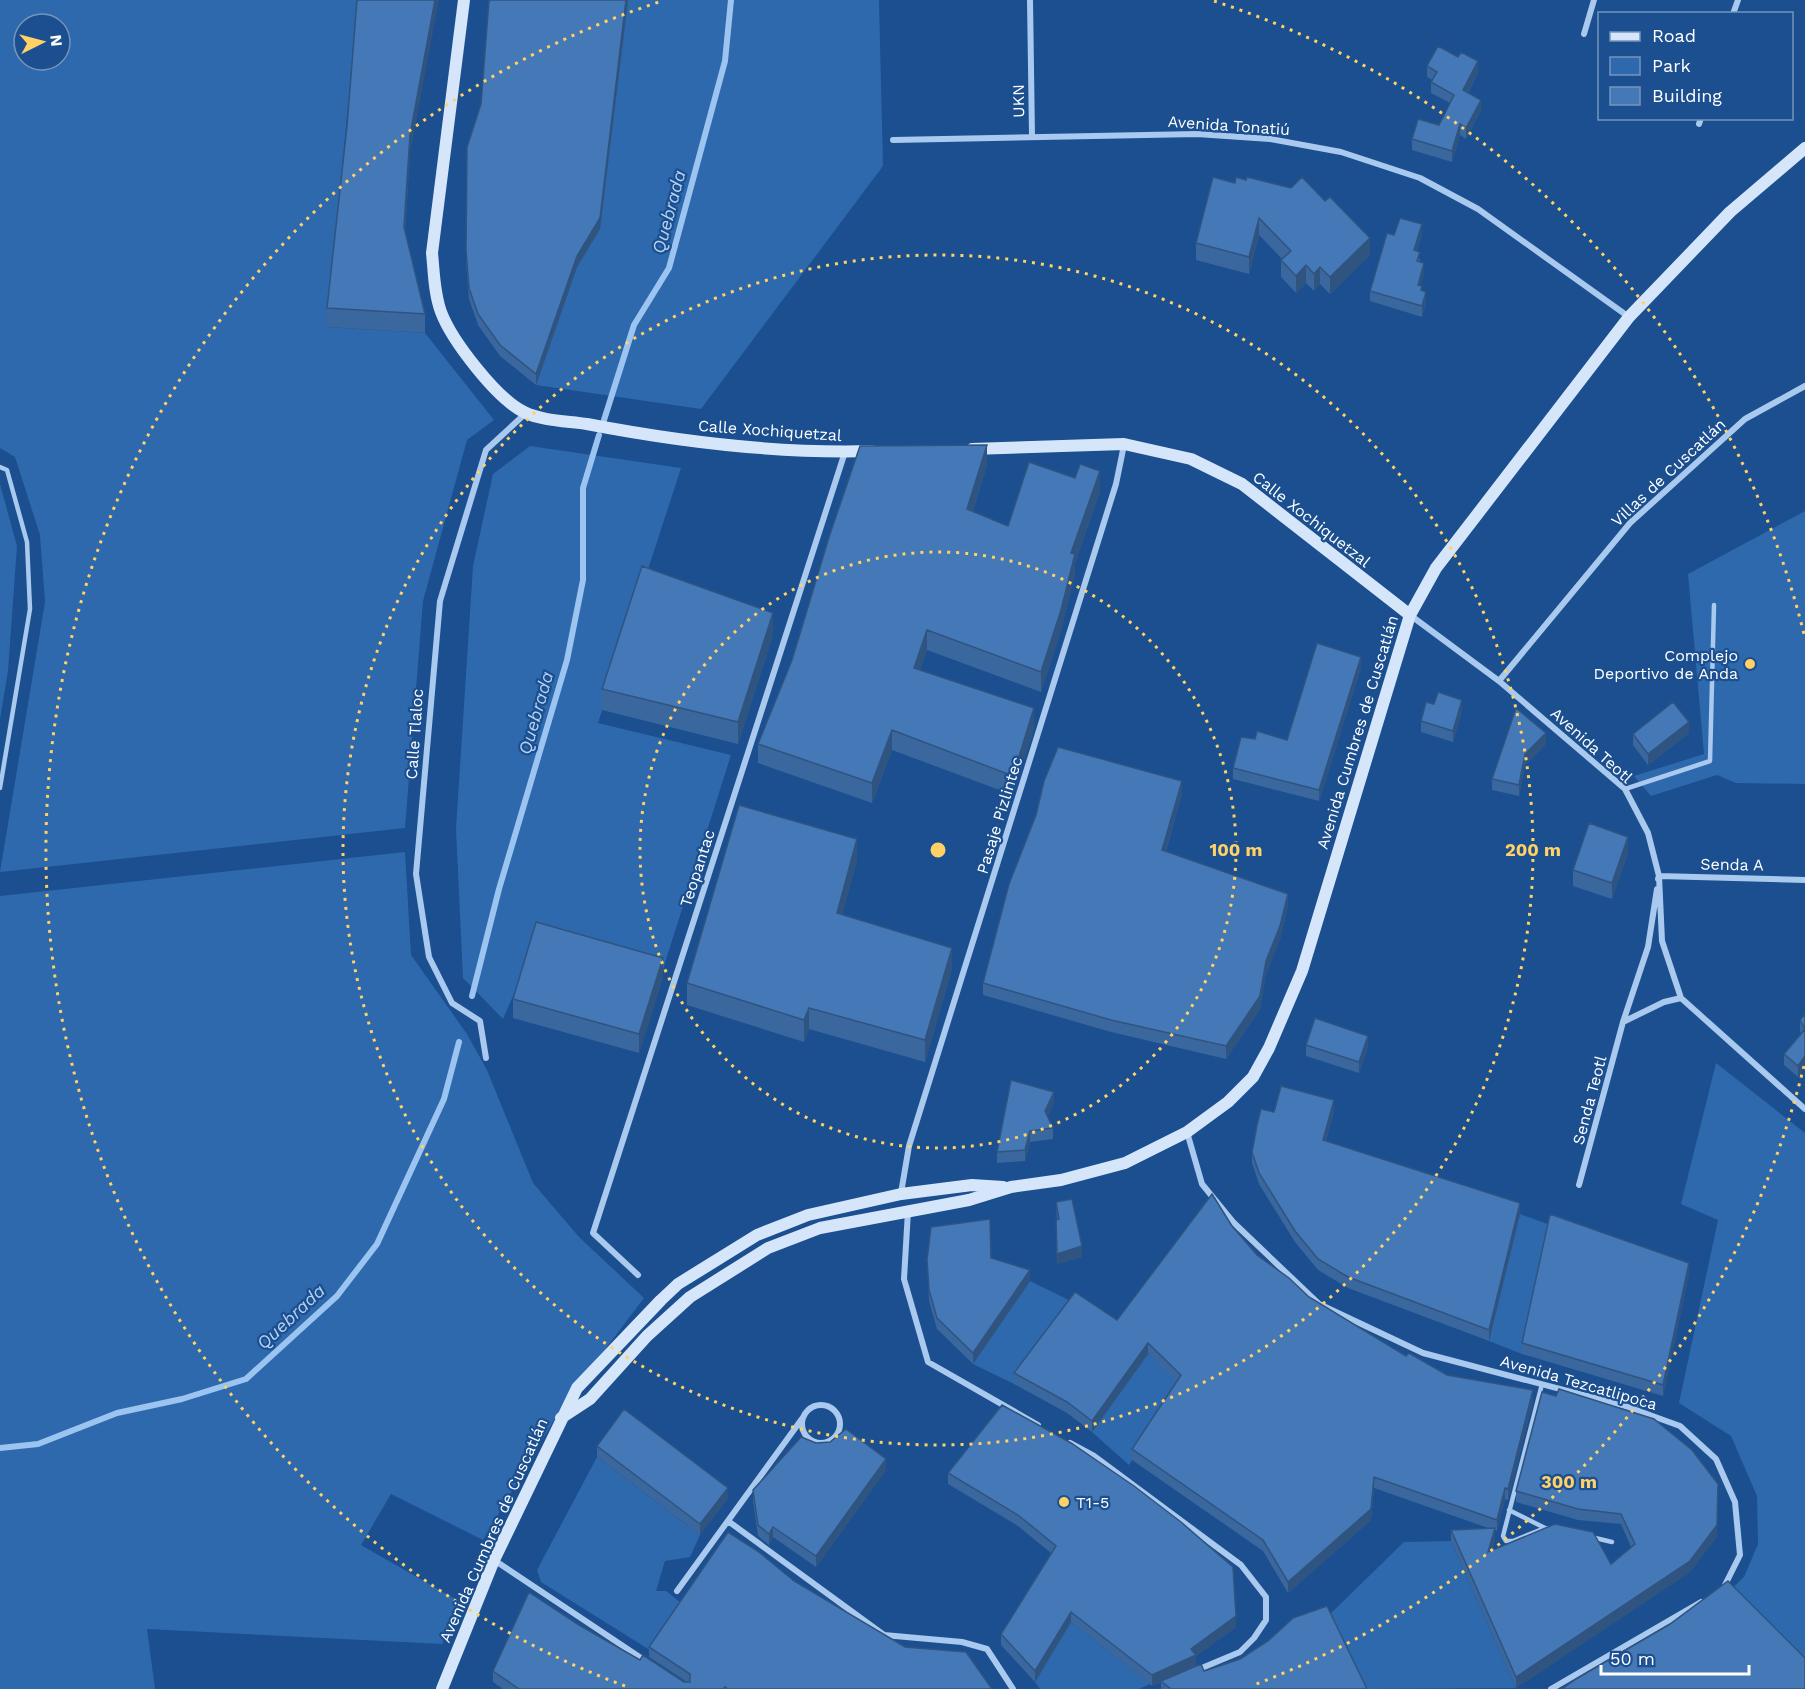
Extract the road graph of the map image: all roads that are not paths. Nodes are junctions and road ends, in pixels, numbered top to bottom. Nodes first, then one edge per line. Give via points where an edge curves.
1 (464, 0) edge
2 (1030, 0) edge
3 (1594, 0) edge
4 (1584, 34) dead end
5 (1032, 136) junction
6 (893, 140) dead end
7 (1805, 148) edge
8 (1629, 317) junction
9 (1805, 386) edge
10 (526, 413) junction
11 (1124, 444) junction
12 (961, 449) edge
13 (891, 451) edge
14 (845, 452) junction
15 (0, 467) edge
16 (1713, 605) dead end
17 (1410, 615) junction
18 (1499, 681) junction
19 (0, 788) edge
20 (1625, 789) junction
21 (1659, 876) junction
22 (1805, 880) edge
23 (1681, 998) junction
24 (1623, 1022) junction
25 (486, 1058) dead end
26 (1805, 1109) edge
27 (1187, 1132) junction
28 (1579, 1185) dead end
29 (1011, 1187) junction
30 (901, 1194) junction
31 (908, 1211) junction
32 (638, 1275) dead end
33 (1542, 1384) junction
34 (804, 1416) junction
35 (561, 1418) junction
36 (1044, 1428) edge
37 (1064, 1440) edge
38 (1509, 1510) junction
39 (728, 1521) junction
40 (1545, 1527) junction
41 (1556, 1530) edge
42 (1579, 1535) edge
43 (1612, 1542) dead end
44 (494, 1560) junction
45 (677, 1591) dead end
46 (658, 1669) edge
47 (1186, 1675) edge
48 (442, 1689) edge
49 (1013, 1689) edge
50 (1551, 1689) edge

1 - 10 main road, Calle Xochiquetzal via 432,253 436,293 451,331 483,375 500,397
2 - 5 street, UKN
3 - 4 street
5 - 6 street, UKN
5 - 8 street, Avenida Tonatiú via 1197,134 1270,139 1341,152 1420,178 1478,209
7 - 8 main road, Avenida Cumbres de Cuscatlán via 1730,212
8 - 17 main road, Avenida Cumbres de Cuscatlán via 1436,568
9 - 18 street, Villas de Cuscatlán via 1745,419 1630,523
10 - 14 main road, Calle Xochiquetzal via 676,441
10 - 25 street, Calle Tlaloc via 486,450 440,601 416,874 429,957 452,1003 480,1021
11 - 12 main road, Calle Xochiquetzal
11 - 17 main road, Calle Xochiquetzal via 1191,459 1242,484
11 - 30 street, Pasaje Pizlintec via 1113,495 909,1146
13 - 14 main road, Calle Xochiquetzal
14 - 32 street, Teopantac via 593,1233
15 - 19 lane via 7,470 27,542 30,609
16 - 20 lane via 1710,760
17 - 18 street, Avenida Teotl
17 - 27 main road, Avenida Cumbres de Cuscatlán via 1302,971 1269,1048 1253,1077
18 - 20 street, Avenida Teotl
20 - 21 street, Avenida Teotl via 1648,833
21 - 22 street, Senda A
21 - 23 street, Avenida Teotl via 1662,941
21 - 24 street, Senda Teotl via 1648,947
23 - 24 street
23 - 26 street, Avenida Teotl
24 - 28 street, Senda Teotl
27 - 29 main road, Avenida Cumbres de Cuscatlán via 1125,1163 1061,1180
27 - 33 street, Avenida Tezcatlipoca via 1202,1184 1233,1222 1319,1304 1423,1353
29 - 30 main road, Avenida Cumbres de Cuscatlán via 972,1185
29 - 31 main road, Avenida Cumbres de Cuscatlán via 969,1200
30 - 35 main road, Avenida Cumbres de Cuscatlán via 780,1225 678,1284 594,1367
31 - 35 main road, Avenida Cumbres de Cuscatlán via 820,1228 768,1248 690,1298 647,1336 590,1399
31 - 36 street via 904,1279 928,1362
33 - 38 lane
33 - 50 street, Avenida Tezcatlipoca via 1625,1406 1680,1426 1716,1459 1735,1502 1740,1555 1724,1589
34 - 34 street via 815,1406 832,1408 839,1419 838,1433 823,1443 810,1440 802,1425
34 - 39 street
35 - 44 main road, Avenida Cumbres de Cuscatlán
37 - 47 street via 1094,1456 1241,1565 1266,1597 1266,1620 1240,1652
38 - 40 lane
38 - 40 lane via 1503,1536 1506,1541
39 - 45 street
39 - 49 street via 884,1635 962,1642 987,1649
40 - 41 lane
42 - 43 lane
44 - 46 street
44 - 48 main road, Avenida Cumbres de Cuscatlán

